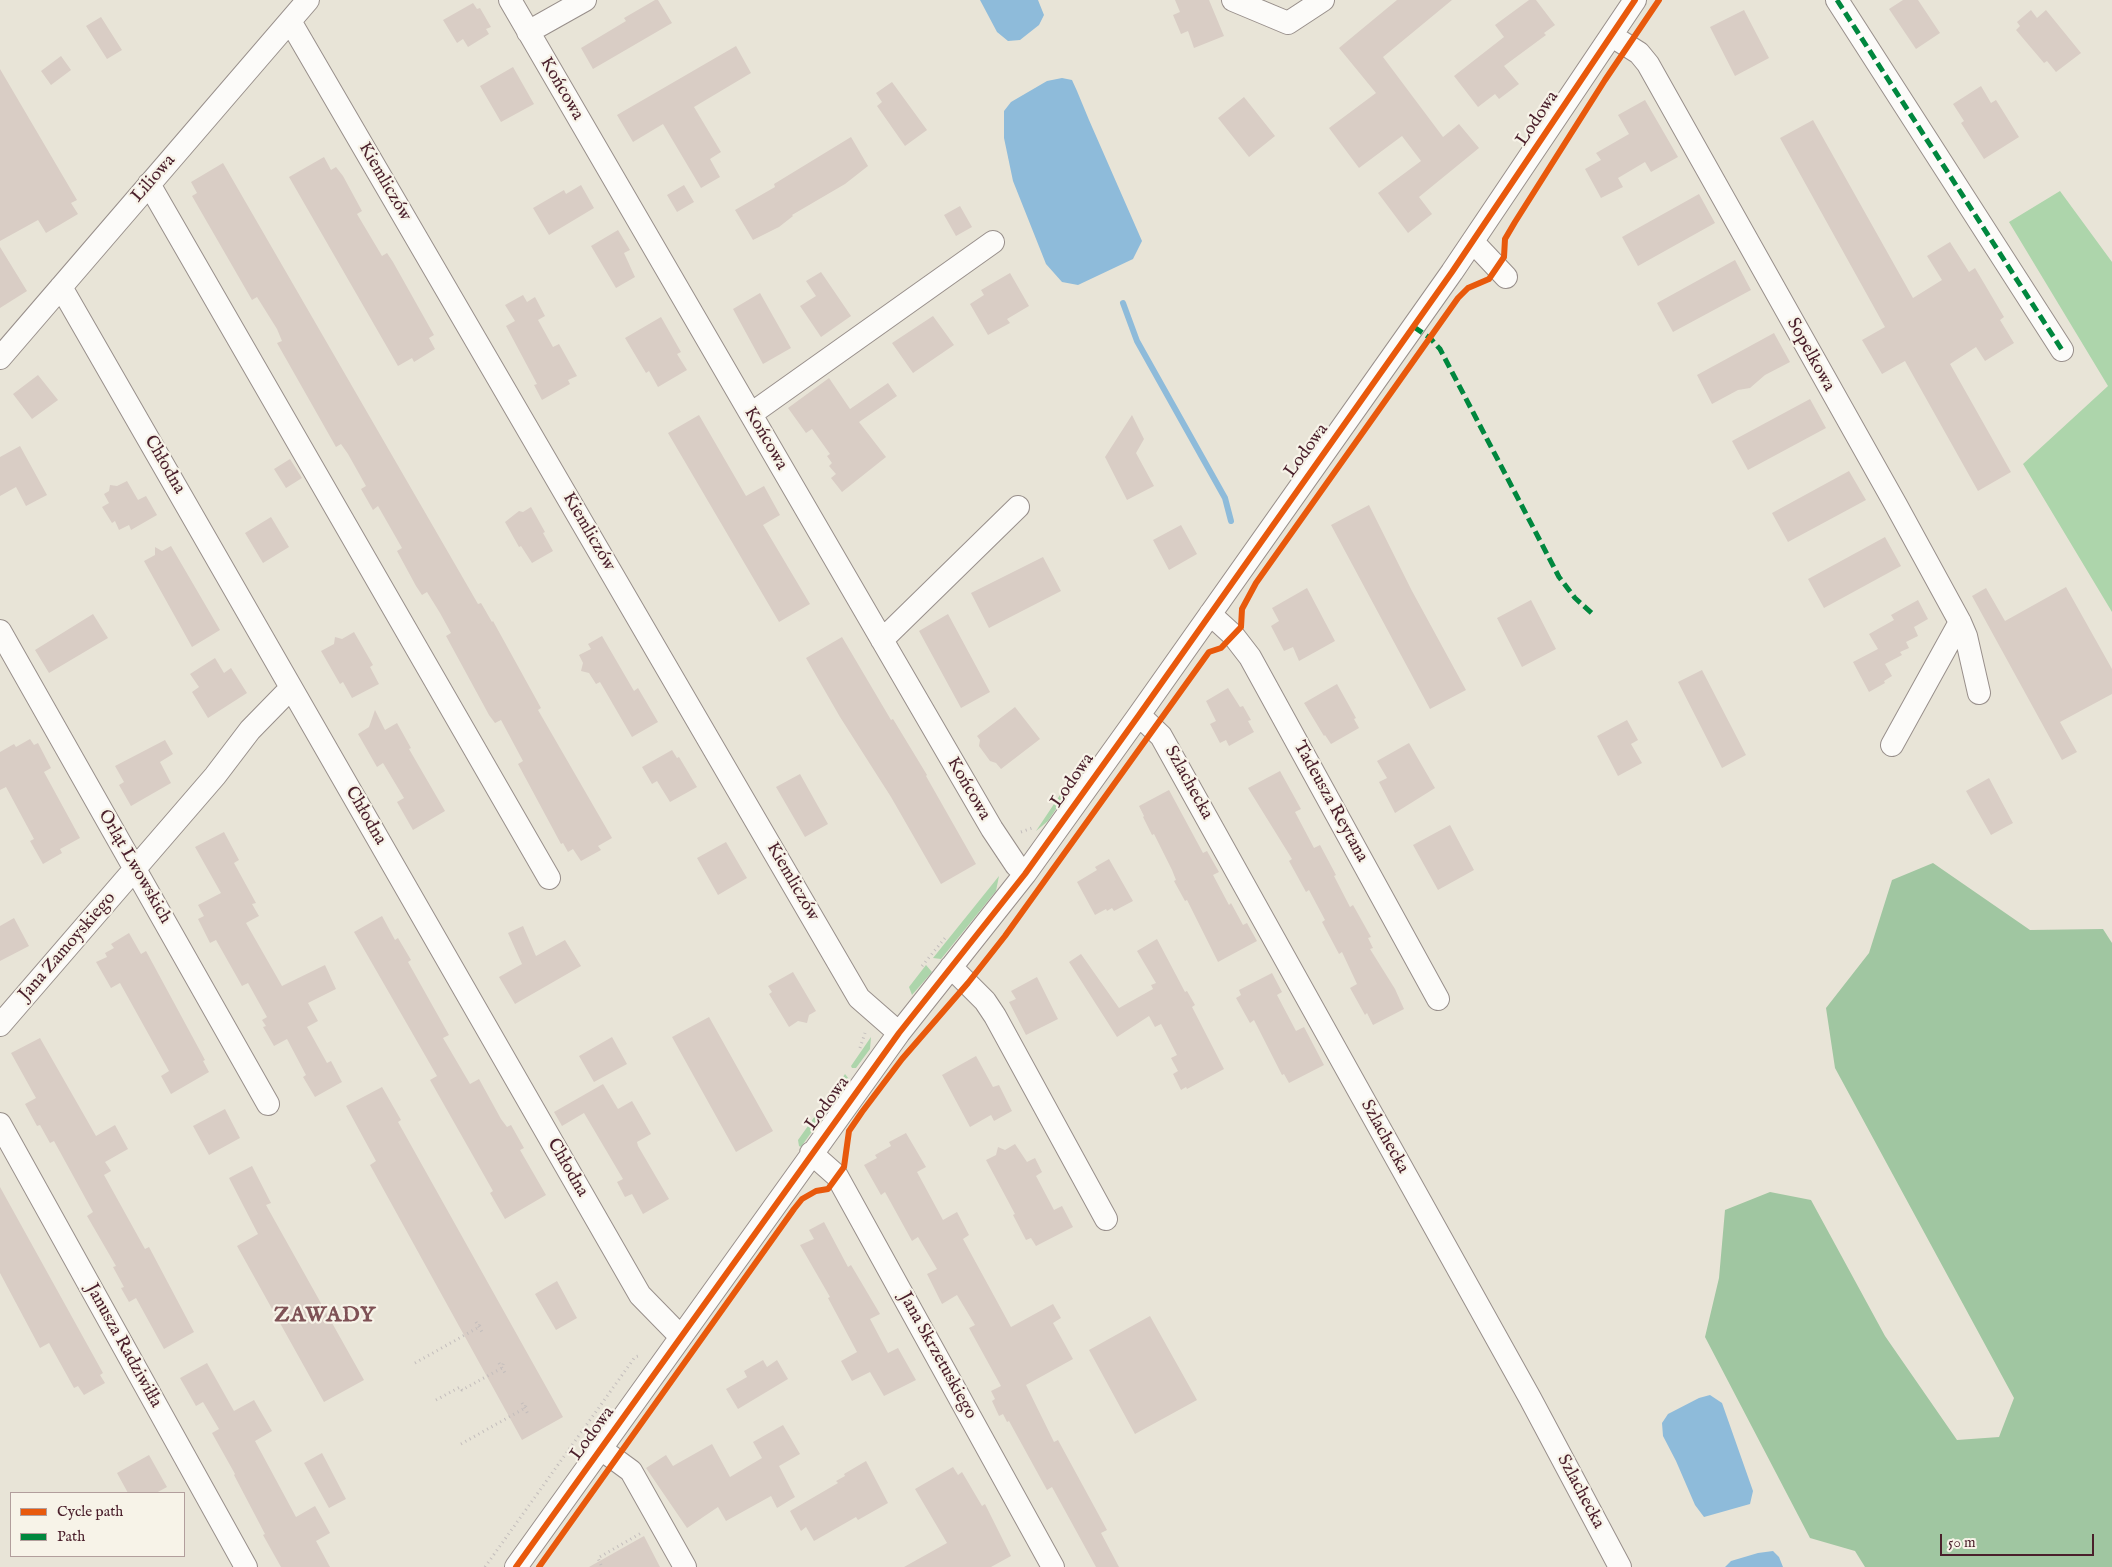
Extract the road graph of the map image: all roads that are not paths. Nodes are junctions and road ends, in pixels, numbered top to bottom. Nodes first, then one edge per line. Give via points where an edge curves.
1 (308, 0) edge
2 (510, 0) edge
3 (585, 0) edge
4 (1233, 0) edge
5 (1324, 0) edge
6 (1635, 0) edge
7 (1837, 0) edge
8 (290, 20) junction
9 (528, 32) junction
10 (1612, 36) junction
11 (149, 184) junction
12 (993, 242) dead end
13 (1473, 242) junction
14 (1506, 277) dead end
15 (61, 287) junction
16 (2062, 350) dead end
17 (0, 358) edge
18 (751, 414) junction
19 (1018, 507) dead end
20 (1210, 614) junction
21 (1960, 622) junction
22 (0, 630) edge
23 (882, 640) junction
24 (292, 688) junction
25 (1978, 693) dead end
26 (1139, 715) junction
27 (1892, 745) dead end
28 (135, 870) junction
29 (1025, 874) junction
30 (549, 878) dead end
31 (951, 967) junction
32 (1438, 999) dead end
33 (0, 1025) edge
34 (899, 1033) junction
35 (268, 1104) dead end
36 (0, 1124) edge
37 (811, 1153) junction
38 (1106, 1220) dead end
39 (682, 1337) junction
40 (601, 1449) junction
41 (246, 1567) edge
42 (516, 1567) edge
43 (685, 1567) edge
44 (1053, 1567) edge
45 (1620, 1567) edge

1 - 8 street, Liliowa
2 - 9 street, Końcowa
3 - 9 street
4 - 5 street via 1288,23
6 - 10 street, Lodowa
7 - 16 street
8 - 11 street, Liliowa
8 - 34 street, Kiemliczów via 859,998
9 - 18 street, Końcowa
10 - 13 street, Lodowa
10 - 21 street, Sopelkowa via 1639,53 1648,64
11 - 15 street, Liliowa
11 - 30 street
12 - 18 street
13 - 14 street
13 - 20 street, Lodowa
15 - 17 street, Liliowa
15 - 24 street, Chłodna
18 - 23 street, Końcowa
19 - 23 street
20 - 26 street, Lodowa
20 - 32 street, Tadeusza Reytana via 1233,635 1250,657
21 - 25 street, Sopelkowa
21 - 27 street
22 - 28 street, Orląt Lwowskich
23 - 29 street, Końcowa via 992,829
24 - 28 street, Jana Zamoyskiego via 250,730
24 - 39 street, Chłodna via 640,1295
26 - 29 street, Lodowa
26 - 45 street, Szlachecka via 1161,736
28 - 33 street, Jana Zamoyskiego
28 - 35 street, Orląt Lwowskich
29 - 31 street, Lodowa
31 - 34 street, Lodowa
31 - 38 street via 985,1001
34 - 37 street, Lodowa
36 - 41 street, Janusza Radziwiłła
37 - 39 street, Lodowa
37 - 44 street, Jana Skrzetuskiego via 837,1176
39 - 40 street, Lodowa
40 - 42 street, Lodowa
40 - 43 street via 631,1471

